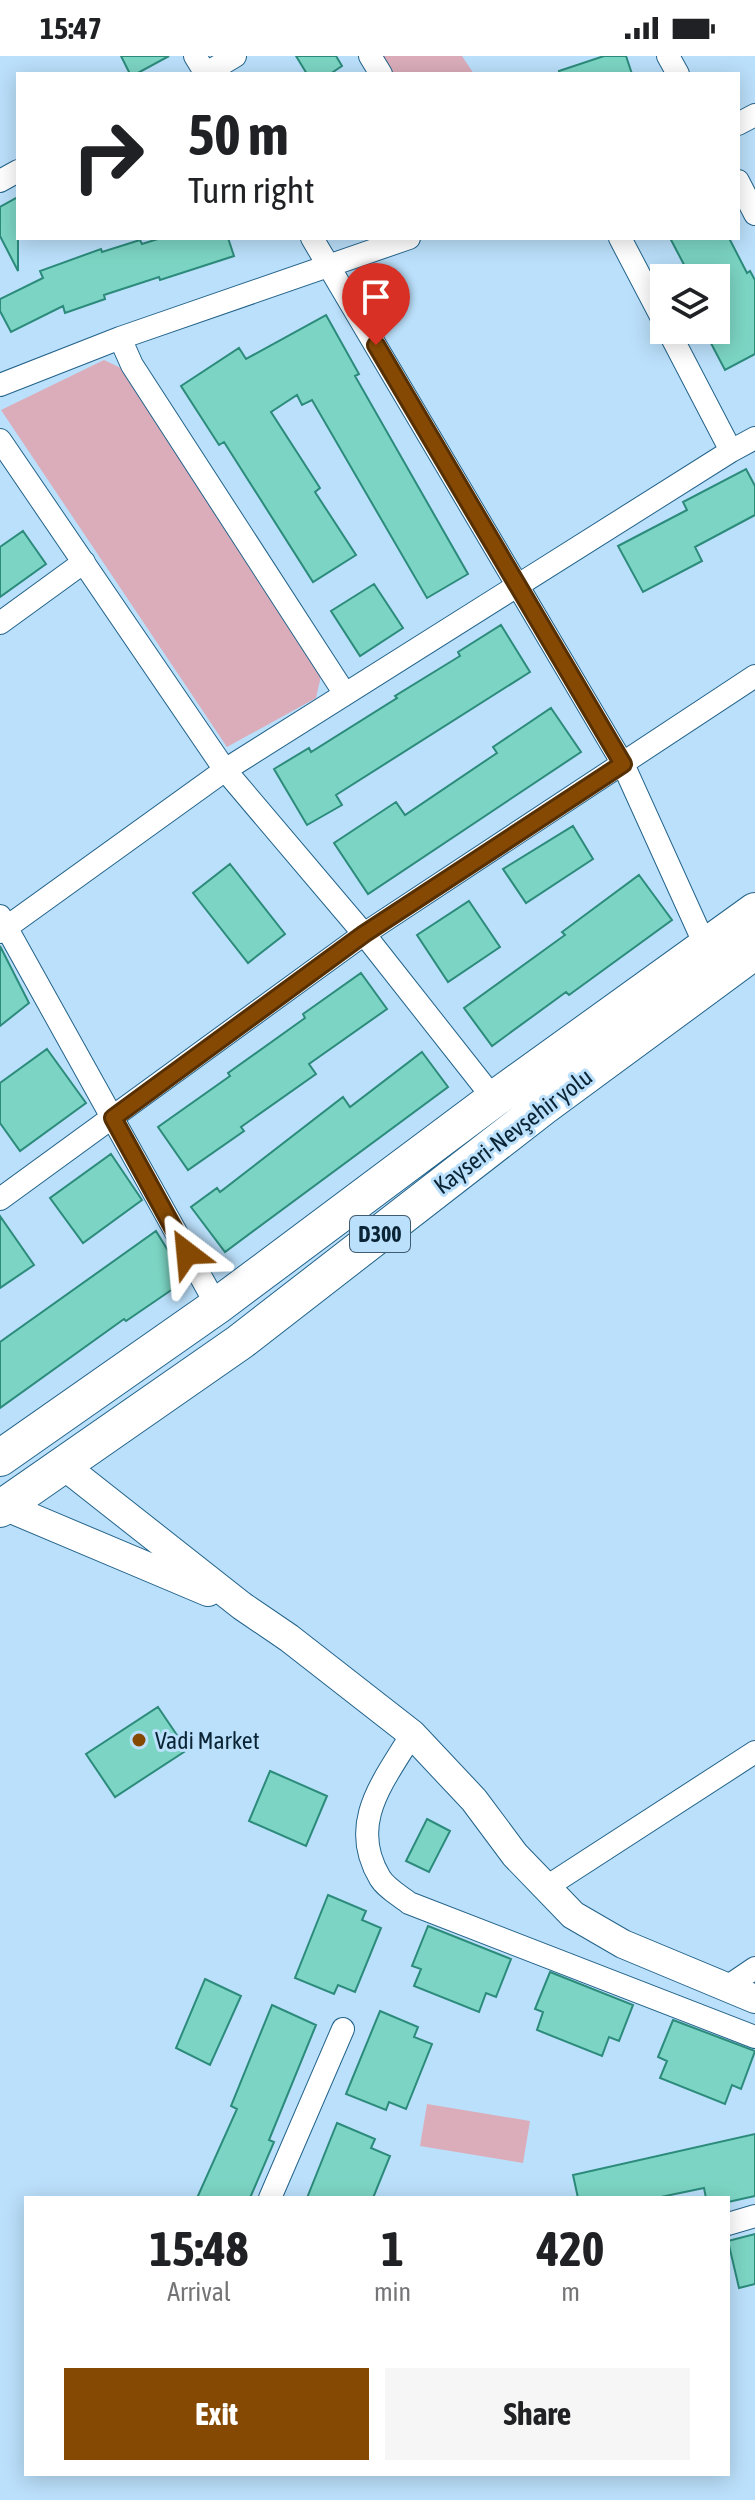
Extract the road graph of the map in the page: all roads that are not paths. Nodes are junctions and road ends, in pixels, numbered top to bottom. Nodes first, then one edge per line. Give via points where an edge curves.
1 (235, 56) edge
2 (209, 72) edge
3 (740, 185) edge
4 (755, 214) edge
5 (313, 240) edge
6 (403, 240) edge
7 (621, 240) edge
8 (330, 265) junction
9 (650, 295) edge
10 (120, 338) junction
11 (675, 344) edge
12 (0, 385) edge
13 (755, 438) edge
14 (0, 440) edge
15 (731, 451) junction
16 (84, 562) junction
17 (516, 587) junction
18 (0, 623) edge
19 (755, 676) edge
20 (345, 694) junction
21 (623, 764) junction
22 (225, 770) junction
23 (755, 911) edge
24 (2, 925) edge
25 (364, 934) junction
26 (705, 945) junction
27 (755, 951) edge
28 (494, 1099) junction
29 (113, 1118) junction
30 (0, 1199) edge
31 (217, 1306) junction
32 (0, 1458) edge
33 (63, 1465) junction
34 (2, 1508) edge
35 (242, 1606) junction
36 (412, 1734) junction
37 (755, 1752) edge
38 (545, 1888) junction
39 (755, 1968) edge
40 (727, 1987) junction
41 (755, 1999) edge
42 (343, 2029) dead end
43 (755, 2037) edge
44 (271, 2196) edge
45 (755, 2216) edge
46 (730, 2223) edge

1 - 2 street
3 - 4 street
5 - 8 street
6 - 8 street
7 - 9 street
8 - 10 street
8 - 17 street
10 - 12 street
10 - 20 street via 132,365
11 - 15 street
13 - 15 street
14 - 16 street
15 - 17 street
16 - 18 street
16 - 22 street
17 - 20 street
17 - 21 street
19 - 21 street
20 - 22 street
21 - 25 street
21 - 26 street
22 - 24 street
22 - 25 street
23 - 26 highway, Kayseri-Nevşehir yolu / D300
24 - 29 street
25 - 28 street
25 - 29 street
26 - 28 highway, Kayseri-Nevşehir yolu / D300
27 - 33 highway, Kayseri-Nevşehir yolu / D300 via 240,1342
28 - 31 highway, Kayseri-Nevşehir yolu / D300
29 - 30 street
29 - 31 street
31 - 32 highway, Kayseri-Nevşehir yolu / D300
33 - 34 highway, Kayseri-Nevşehir yolu / D300
33 - 35 street
34 - 35 street
35 - 36 street
36 - 38 street
36 - 43 street via 371,1802 365,1839 381,1880 409,1903
37 - 38 street
38 - 40 street via 598,1931
39 - 40 street
40 - 41 street
42 - 44 street
45 - 46 street

